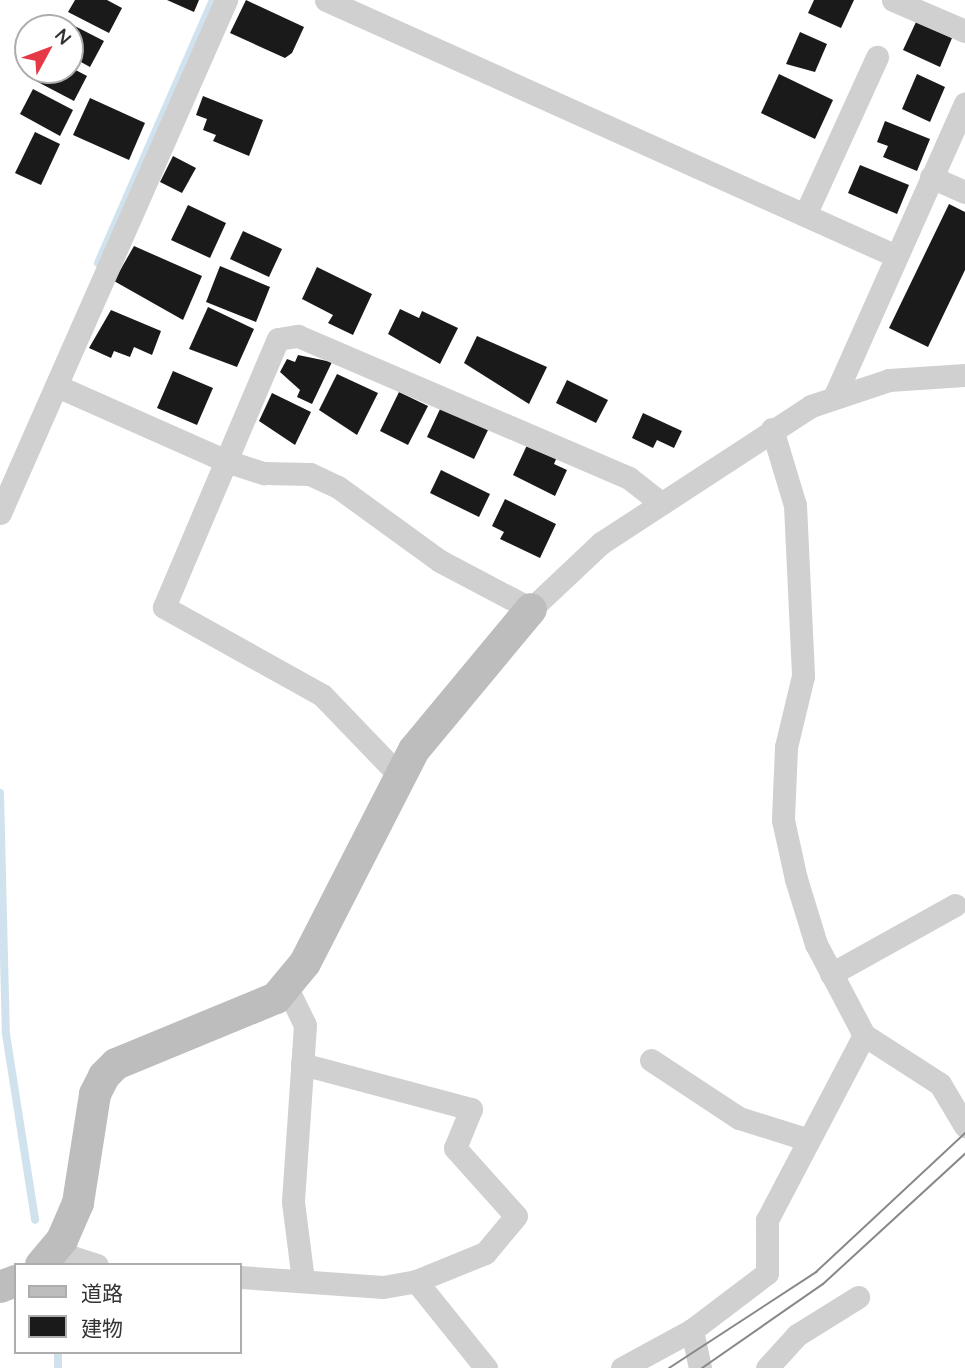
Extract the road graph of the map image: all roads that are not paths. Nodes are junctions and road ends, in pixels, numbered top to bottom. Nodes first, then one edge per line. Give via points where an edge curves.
1 (226, 0) edge
2 (326, 0) edge
3 (892, 0) edge
4 (965, 31) edge
5 (877, 57) dead end
6 (965, 103) edge
7 (932, 177) junction
8 (965, 192) edge
9 (805, 215) junction
10 (896, 256) junction
11 (965, 375) edge
12 (57, 386) junction
13 (836, 393) junction
14 (772, 429) junction
15 (226, 461) junction
16 (661, 503) junction
17 (0, 513) edge
18 (531, 609) junction
19 (400, 775) junction
20 (955, 905) dead end
21 (831, 974) junction
22 (286, 986) junction
23 (864, 1035) junction
24 (651, 1060) dead end
25 (302, 1064) junction
26 (965, 1126) edge
27 (806, 1139) junction
28 (47, 1258) edge
29 (83, 1263) edge
30 (242, 1277) edge
31 (303, 1280) junction
32 (416, 1281) junction
33 (858, 1297) dead end
34 (692, 1330) junction
35 (486, 1368) edge
36 (622, 1368) edge
37 (700, 1368) edge
38 (768, 1368) edge

1 - 12 street
2 - 9 street
3 - 4 street
5 - 9 street
6 - 7 street
7 - 8 street
7 - 10 street
9 - 10 street
10 - 13 street
11 - 13 street via 889,380
12 - 15 street
12 - 17 street
13 - 14 street
14 - 16 street
14 - 21 street via 795,505 803,676 786,747 783,820 800,892
15 - 16 street via 271,350 286,335 298,336 629,478
15 - 18 street via 264,473 310,474 338,487 440,561
15 - 19 street via 164,607 322,695
16 - 18 street via 601,543
18 - 19 street
19 - 22 street via 305,963
20 - 21 street
21 - 23 street
22 - 25 street via 305,1025
22 - 28 street via 253,1012 116,1064 104,1076 95,1094 78,1203
23 - 26 street via 940,1084
23 - 27 street
24 - 27 street via 739,1118
25 - 31 street via 293,1202
25 - 32 street via 471,1109 455,1148 516,1216 485,1253
27 - 34 street via 767,1220 767,1273
28 - 29 street
30 - 31 street
31 - 32 street via 383,1287
32 - 35 street
33 - 38 street via 797,1335
34 - 36 street
34 - 37 street

